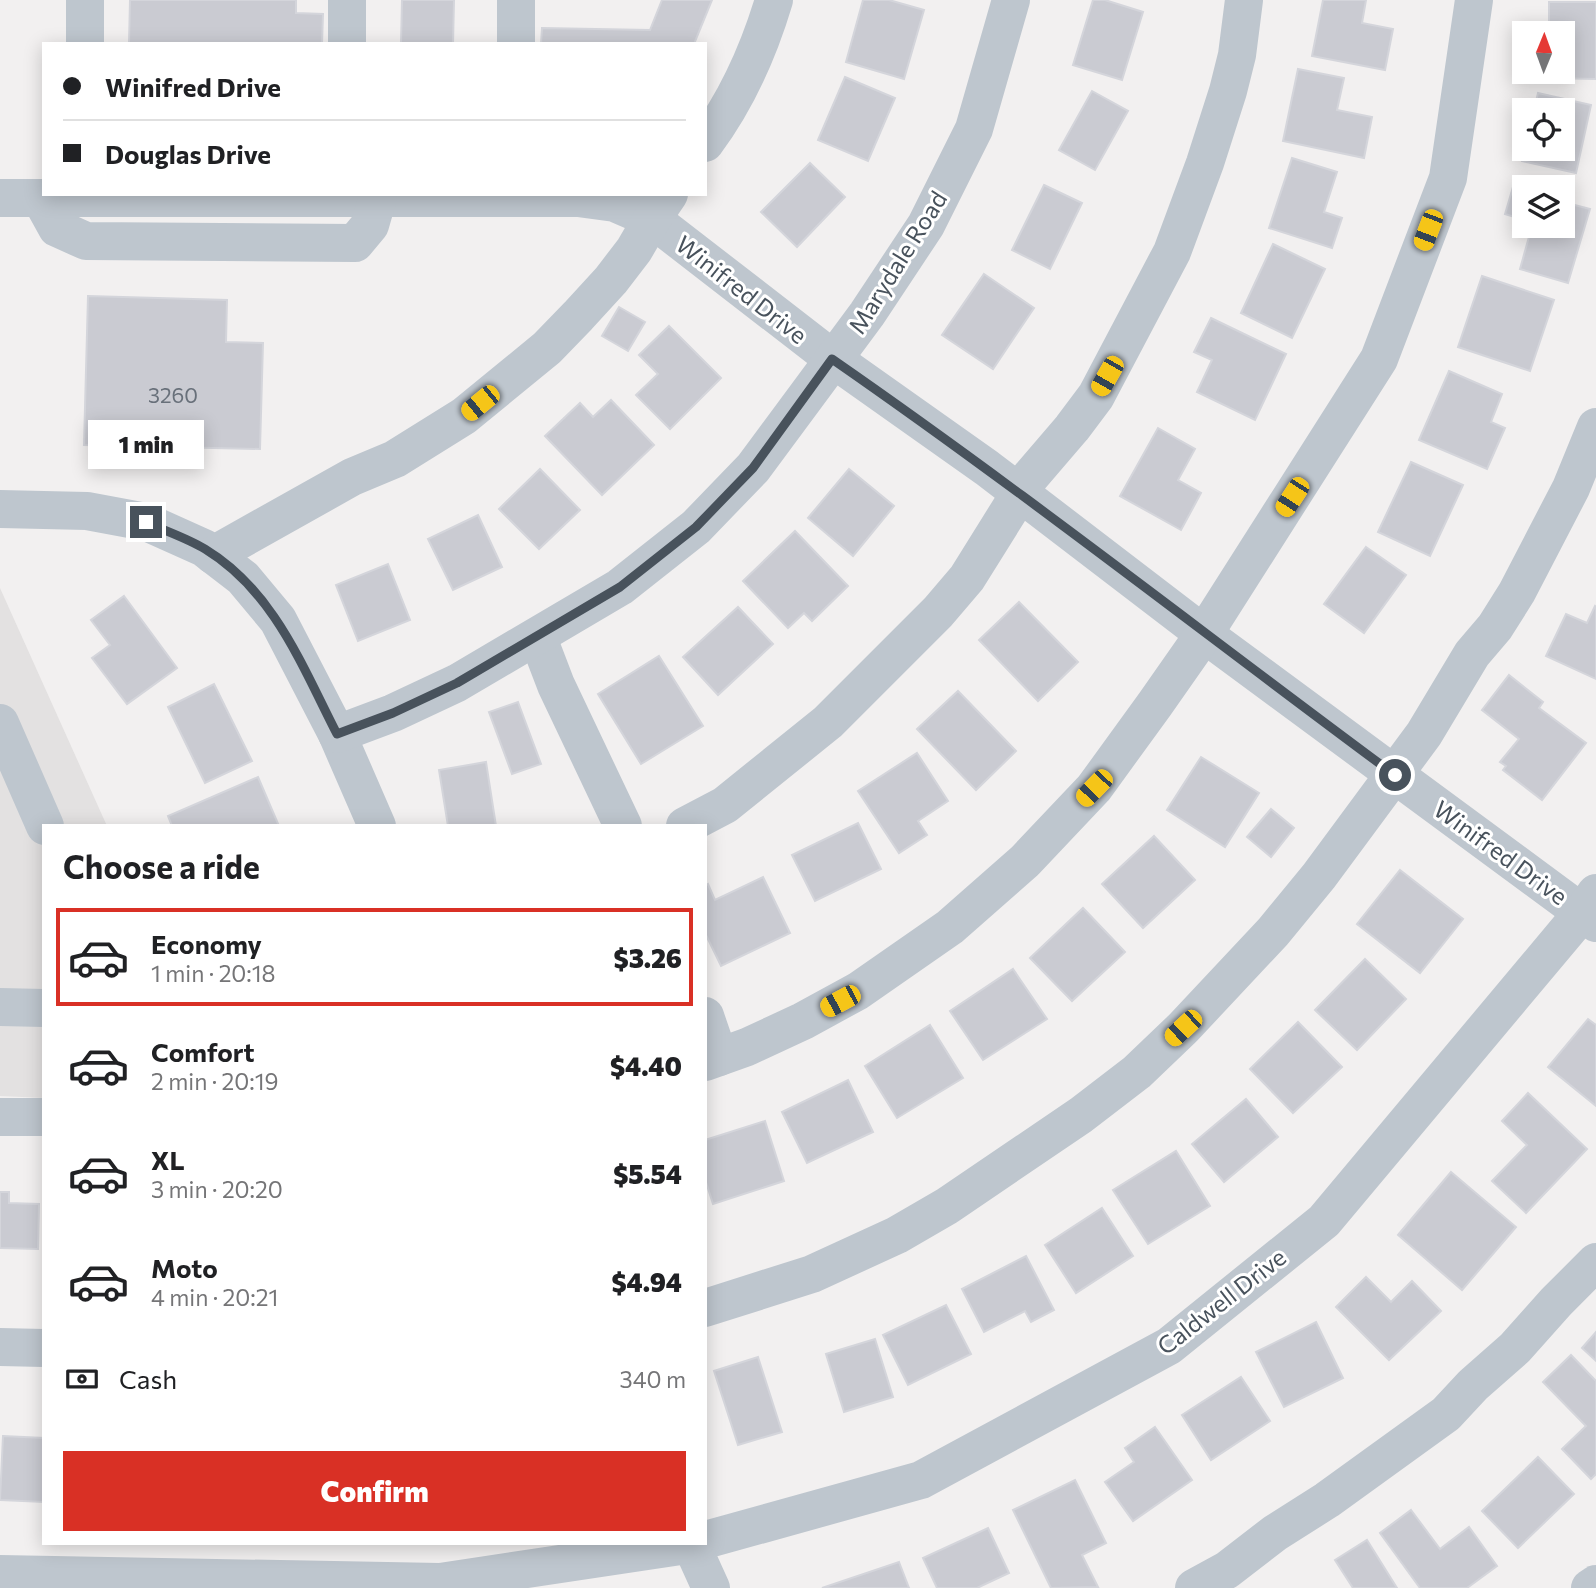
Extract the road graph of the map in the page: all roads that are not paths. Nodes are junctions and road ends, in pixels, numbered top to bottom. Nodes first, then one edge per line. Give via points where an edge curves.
1 (85, 0) edge
2 (348, 0) edge
3 (516, 0) edge
4 (774, 0) edge
5 (1011, 0) edge
6 (1244, 0) edge
7 (1474, 0) edge
8 (85, 42) edge
9 (347, 42) edge
10 (516, 42) edge
11 (707, 139) edge
12 (359, 196) edge
13 (515, 196) edge
14 (84, 197) edge
15 (0, 198) edge
16 (41, 199) junction
17 (661, 206) edge
18 (832, 359) junction
19 (1596, 427) edge
20 (1019, 492) junction
21 (0, 509) edge
22 (213, 555) junction
23 (1204, 634) junction
24 (538, 638) junction
25 (0, 723) edge
26 (337, 734) junction
27 (1395, 775) junction
28 (43, 824) edge
29 (376, 824) edge
30 (623, 824) edge
31 (689, 824) edge
32 (1591, 910) edge
33 (0, 1007) edge
34 (42, 1008) edge
35 (707, 1028) edge
36 (712, 1059) edge
37 (0, 1116) edge
38 (42, 1117) edge
39 (1596, 1262) edge
40 (707, 1307) edge
41 (0, 1347) edge
42 (42, 1348) edge
43 (707, 1540) edge
44 (685, 1545) edge
45 (692, 1545) edge
46 (0, 1574) edge
47 (1596, 1584) edge
48 (711, 1588) edge
49 (1194, 1588) edge
50 (1590, 1588) edge

1 - 8 street
2 - 9 street
3 - 10 street
4 - 11 street via 727,113
5 - 18 street, Marydale Road via 974,129 926,225
6 - 20 street via 1237,55 1217,130 1172,252 1096,396
7 - 23 street via 1448,178 1379,359
12 - 13 street, Winifred Drive
12 - 14 street, Winifred Drive
12 - 16 street via 370,225 355,243 86,241 57,228
13 - 17 street, Winifred Drive
14 - 16 street, Winifred Drive
15 - 16 street, Winifred Drive
17 - 18 street, Winifred Drive
17 - 22 street via 634,250 578,316 547,348 464,416 395,460 352,477
18 - 20 street, Winifred Drive
18 - 24 street, Marydale Road via 753,468 696,527 620,587
19 - 27 street via 1571,488 1517,592
20 - 23 street, Winifred Drive
20 - 31 street via 967,578 938,612 828,722 725,805
21 - 22 street via 86,511 146,522
22 - 26 street via 243,578 278,620
23 - 27 street, Winifred Drive
23 - 36 street via 1094,788 1025,861 950,928 858,991 803,1021
24 - 26 street, Marydale Road via 457,683
24 - 30 street
25 - 28 street
26 - 29 street
27 - 32 street, Winifred Drive
27 - 40 street via 1273,932 1137,1072 993,1175 897,1235 812,1274
32 - 43 street, Caldwell Drive via 1324,1221 1169,1346 921,1480
33 - 34 street
35 - 36 street
37 - 38 street
39 - 49 street via 1446,1414 1227,1570
41 - 42 street
44 - 46 street via 440,1582
45 - 48 street
47 - 50 street

